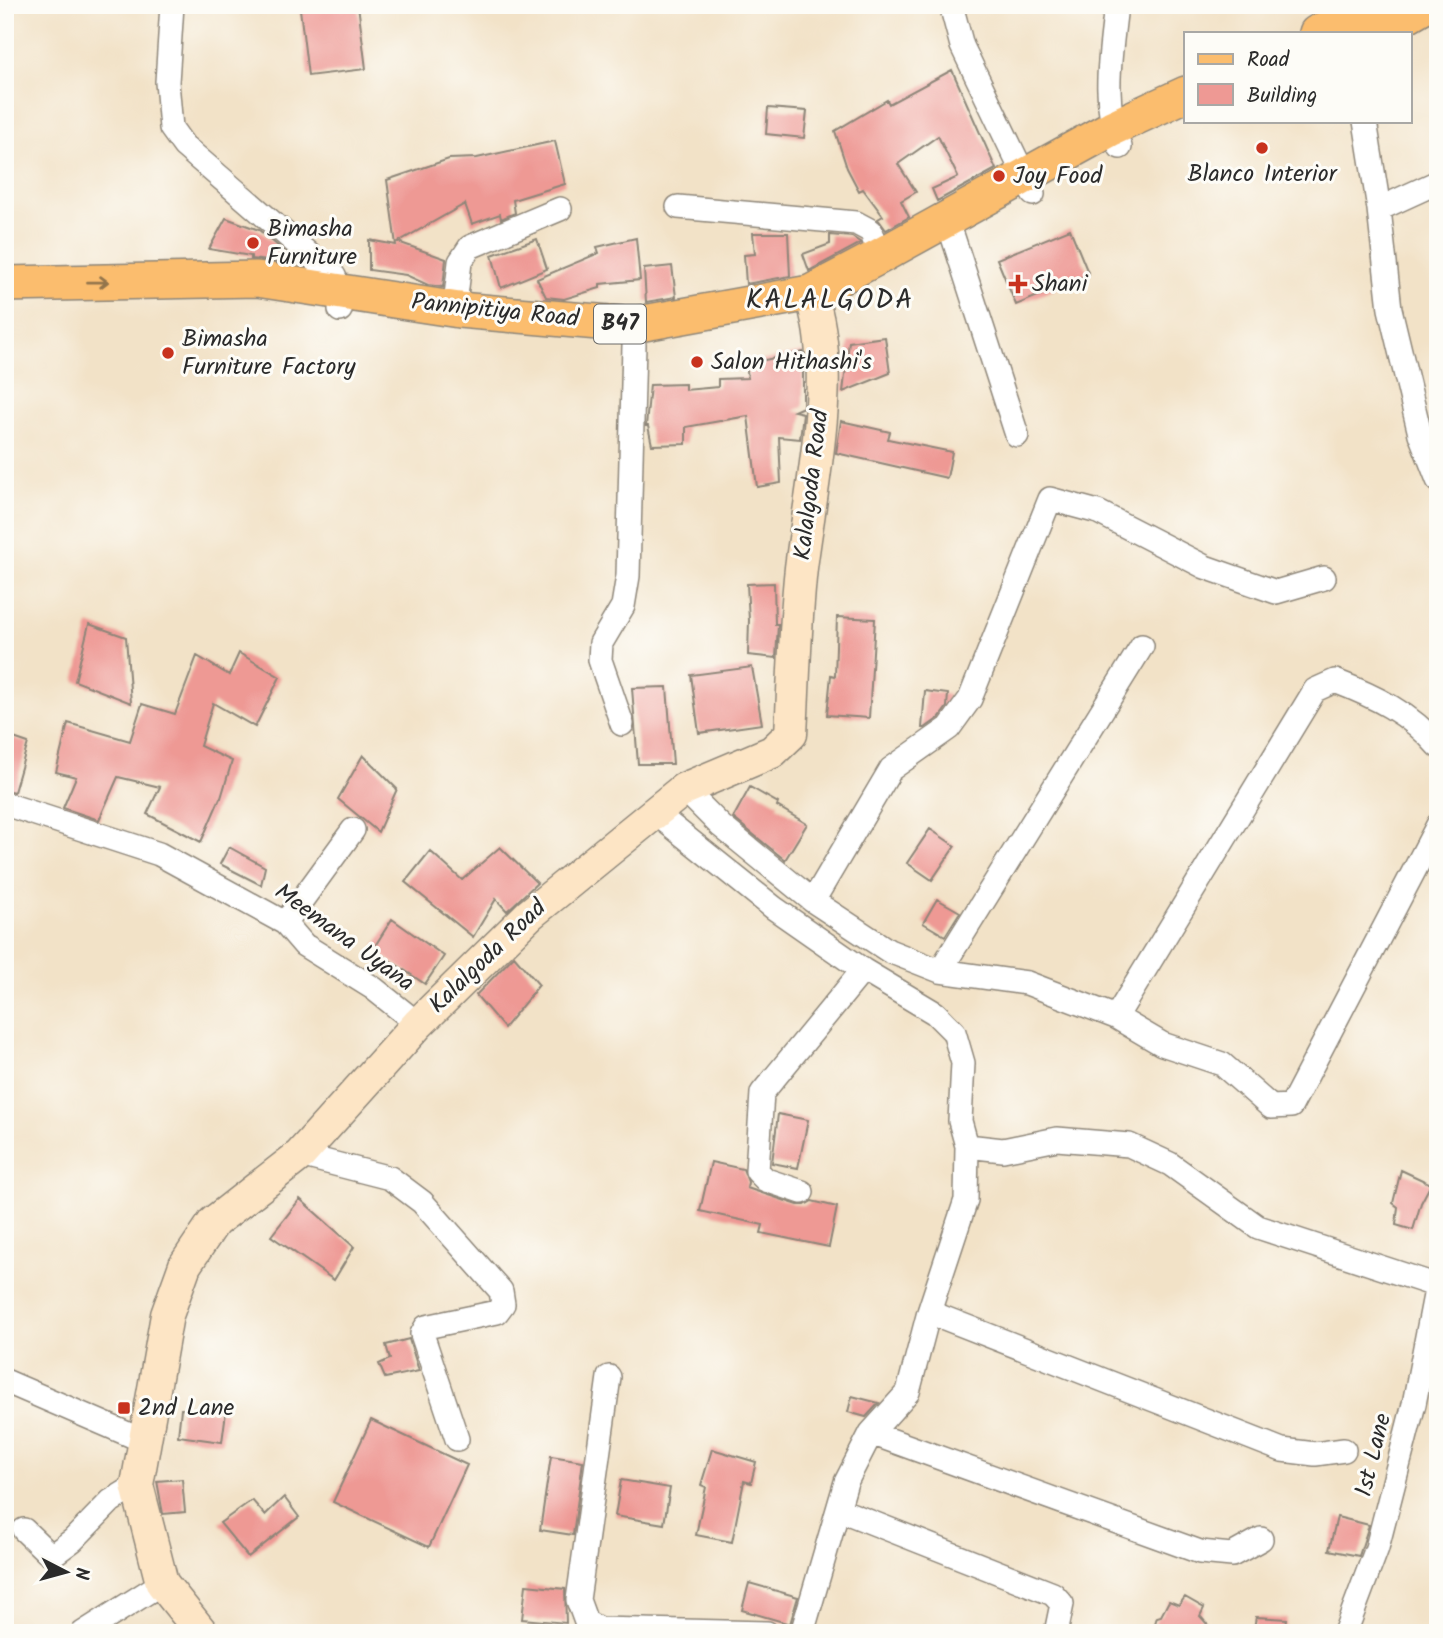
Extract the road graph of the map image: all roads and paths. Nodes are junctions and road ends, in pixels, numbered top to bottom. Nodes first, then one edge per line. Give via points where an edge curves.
1 (172, 5) edge
2 (951, 5) edge
3 (1116, 5) edge
4 (1378, 5) edge
5 (1424, 5) edge
6 (1319, 32) edge
7 (1378, 32) edge
8 (1184, 95) edge
9 (1184, 120) edge
10 (1365, 122) edge
11 (1116, 137) junction
12 (1438, 182) edge
13 (1028, 185) junction
14 (678, 207) dead end
15 (560, 209) dead end
16 (1379, 209) junction
17 (953, 237) junction
18 (880, 256) junction
19 (5, 284) edge
20 (340, 301) junction
21 (813, 302) junction
22 (5, 307) edge
23 (459, 310) junction
24 (634, 345) junction
25 (1429, 431) edge
26 (1017, 435) dead end
27 (1438, 480) edge
28 (1324, 579) dead end
29 (1142, 646) dead end
30 (622, 724) dead end
31 (1438, 746) edge
32 (684, 789) junction
33 (5, 804) edge
34 (653, 811) junction
35 (1438, 825) edge
36 (353, 830) dead end
37 (813, 901) junction
38 (285, 923) junction
39 (863, 970) junction
40 (940, 971) junction
41 (1116, 1017) junction
42 (418, 1024) junction
43 (967, 1146) junction
44 (300, 1155) junction
45 (802, 1192) dead end
46 (1437, 1285) edge
47 (929, 1312) junction
48 (609, 1377) dead end
49 (5, 1381) edge
50 (872, 1433) junction
51 (457, 1439) dead end
52 (144, 1441) junction
53 (1344, 1450) dead end
54 (137, 1485) junction
55 (839, 1510) junction
56 (24, 1530) dead end
57 (1261, 1539) dead end
58 (162, 1584) junction
59 (83, 1633) edge
60 (202, 1633) edge
61 (767, 1633) edge
62 (802, 1633) edge
63 (1056, 1633) edge
64 (1345, 1633) edge

1 - 20 street via 167,82 171,128 184,146 334,276
2 - 13 street via 962,46
3 - 11 street via 1107,83
4 - 6 main road
5 - 7 main road
8 - 11 main road, Pannipitiya Road / B47
9 - 11 main road, Pannipitiya Road / B47
10 - 16 street
11 - 13 main road, Pannipitiya Road / B47
12 - 16 street
13 - 17 main road, Pannipitiya Road / B47
13 - 18 main road, Pannipitiya Road / B47
14 - 18 street via 856,223 871,231
15 - 23 street via 470,247 460,262
16 - 25 street via 1390,309
17 - 21 main road, Pannipitiya Road / B47
17 - 26 street
18 - 21 main road, Pannipitiya Road / B47
19 -> 20 main road, Pannipitiya Road / B47 via 257,279
20 - 22 main road, Pannipitiya Road / B47
20 - 23 main road, Pannipitiya Road / B47
20 - 24 main road, Pannipitiya Road / B47 via 450,332
21 - 23 main road, Pannipitiya Road / B47 via 634,325
21 - 24 main road, Pannipitiya Road / B47
21 - 32 street, Kalalgoda Road via 824,390 801,572 791,734 772,752
24 - 30 street via 628,576 623,606 601,643 600,660
25 - 27 street
28 - 37 street via 1276,592 1205,567 1098,512 1050,499 970,699 949,728 891,769
29 - 40 street
31 - 41 street via 1374,695 1335,681 1315,690
32 - 34 street, Kalalgoda Road
32 - 37 street via 721,826
33 - 38 street, Meemana Uyana via 159,854
34 - 39 street via 774,908
34 - 42 street, Kalalgoda Road via 529,915
35 - 41 street via 1292,1106 1271,1107 1222,1064 1162,1044
36 - 38 street
37 - 40 street via 889,951
38 - 42 street, Meemana Uyana via 304,945 373,988
39 - 43 street via 935,1013 954,1032 964,1063 960,1121
39 - 45 street via 762,1093 757,1171 766,1180
40 - 41 street via 1027,983
42 - 44 street, Kalalgoda Road
43 - 46 street via 1003,1150 1057,1139 1129,1145 1170,1164 1258,1227
43 - 47 street via 966,1200
44 - 51 street via 390,1178 422,1202 501,1291 503,1304 496,1312 426,1326 422,1334
44 - 52 street, Kalalgoda Road via 214,1222 185,1265 167,1315
46 - 64 street, 1st Lane via 1414,1404 1377,1548
47 - 50 street via 908,1392
47 - 53 street via 1282,1450 1315,1454
48 - 61 street via 578,1600 586,1622 599,1629
49 - 52 street
50 - 55 street via 846,1482
50 - 57 street via 1200,1552 1232,1555
52 - 54 street, Kalalgoda Road
54 - 56 street via 111,1501 54,1554
54 - 58 street, Kalalgoda Road
55 - 62 street
55 - 63 street via 1053,1594 1062,1604
58 - 59 street
58 - 60 street, Kalalgoda Road

